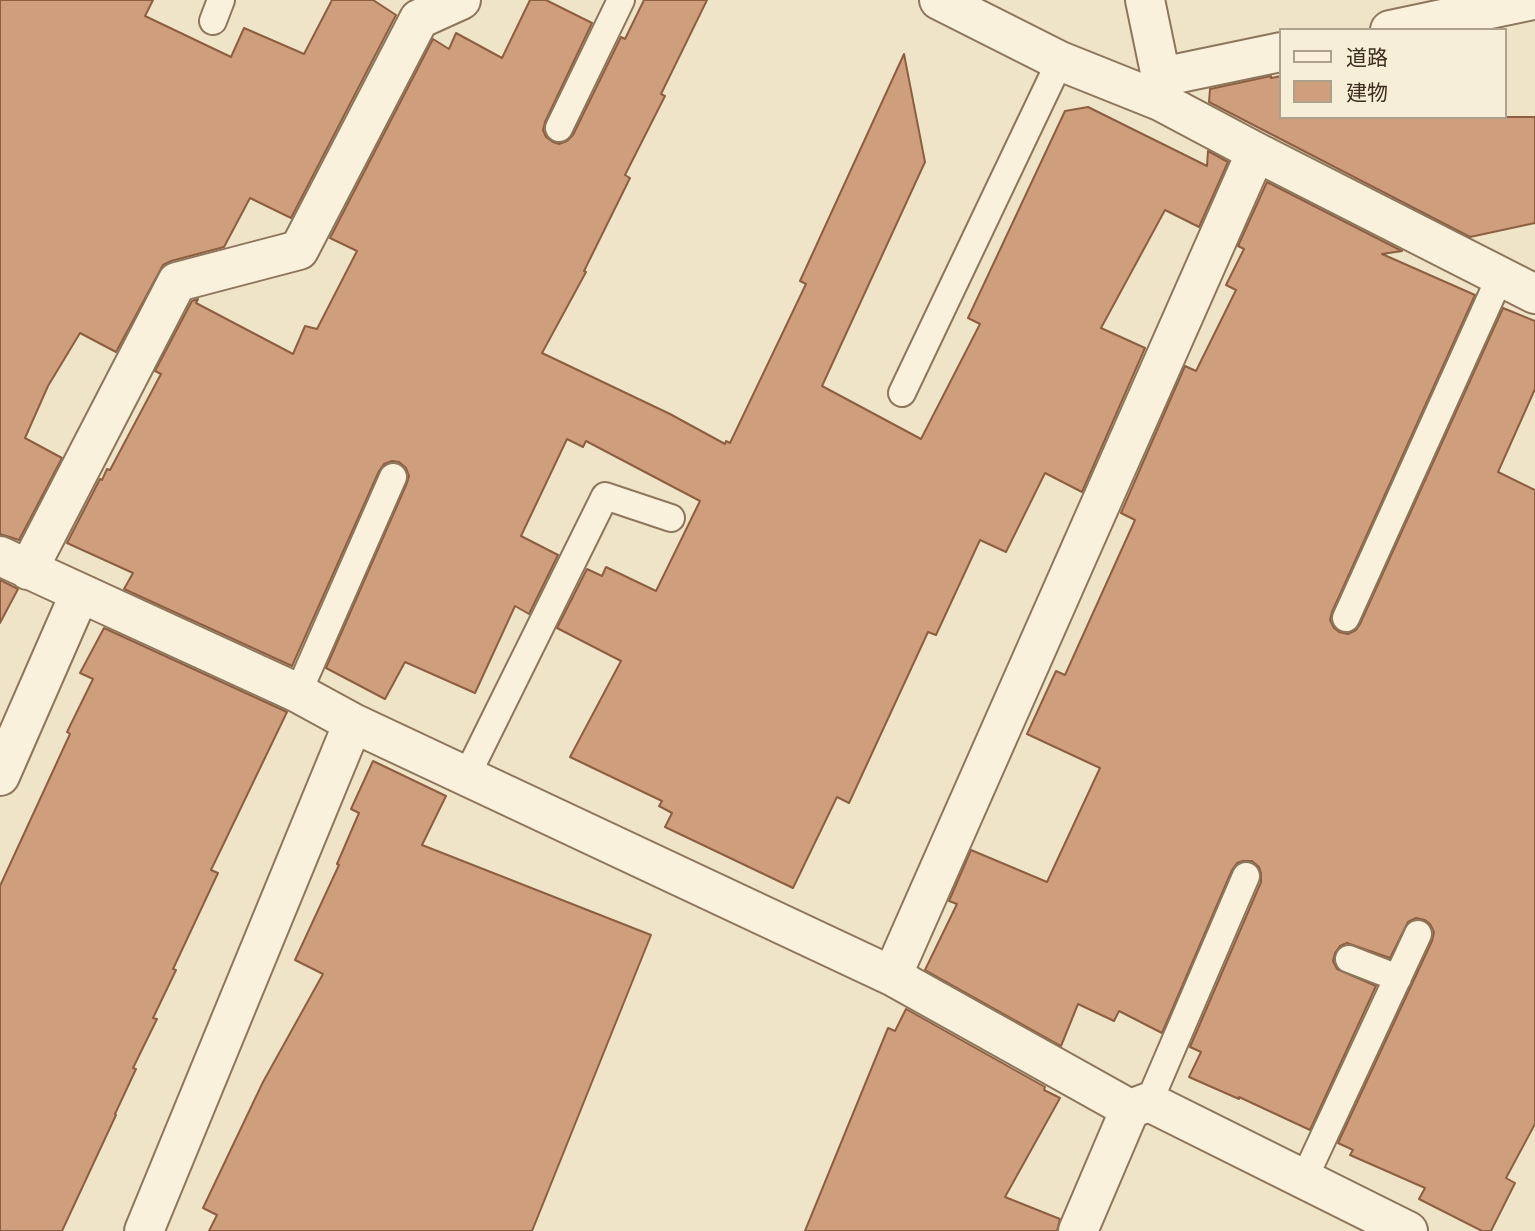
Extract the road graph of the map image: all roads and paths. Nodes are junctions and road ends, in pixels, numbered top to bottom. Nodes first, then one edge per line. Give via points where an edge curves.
1 (461, 0) edge
2 (621, 0) edge
3 (939, 0) edge
4 (1145, 0) edge
5 (1533, 0) edge
6 (1400, 28) edge
7 (1280, 52) edge
8 (1060, 61) junction
9 (1161, 89) junction
10 (559, 128) dead end
11 (1256, 152) junction
12 (1500, 277) junction
13 (1535, 295) edge
14 (902, 393) dead end
15 (393, 477) dead end
16 (671, 518) dead end
17 (14, 563) edge
18 (80, 593) junction
19 (1346, 618) dead end
20 (298, 693) junction
21 (353, 723) junction
22 (467, 775) junction
23 (0, 776) edge
24 (1246, 876) dead end
25 (1418, 934) dead end
26 (1349, 958) dead end
27 (892, 976) junction
28 (1398, 978) junction
29 (1139, 1105) junction
30 (1304, 1180) junction
31 (144, 1231) edge
32 (1078, 1231) edge
33 (1408, 1231) edge

1 - 17 street via 419,19 299,250 177,282
2 - 10 lane
3 - 8 street
4 - 9 street
5 - 6 street
7 - 9 street
8 - 9 street
8 - 14 lane
9 - 11 street
11 - 12 street
11 - 27 street
12 - 13 street
12 - 19 lane
15 - 20 lane
16 - 22 lane via 605,496
17 - 18 street
18 - 20 street
18 - 23 street
20 - 21 street
21 - 22 street
21 - 31 street
22 - 27 street
24 - 29 lane
25 - 28 lane
26 - 28 lane
27 - 29 street
28 - 30 lane
29 - 30 street
29 - 32 street
30 - 33 street

